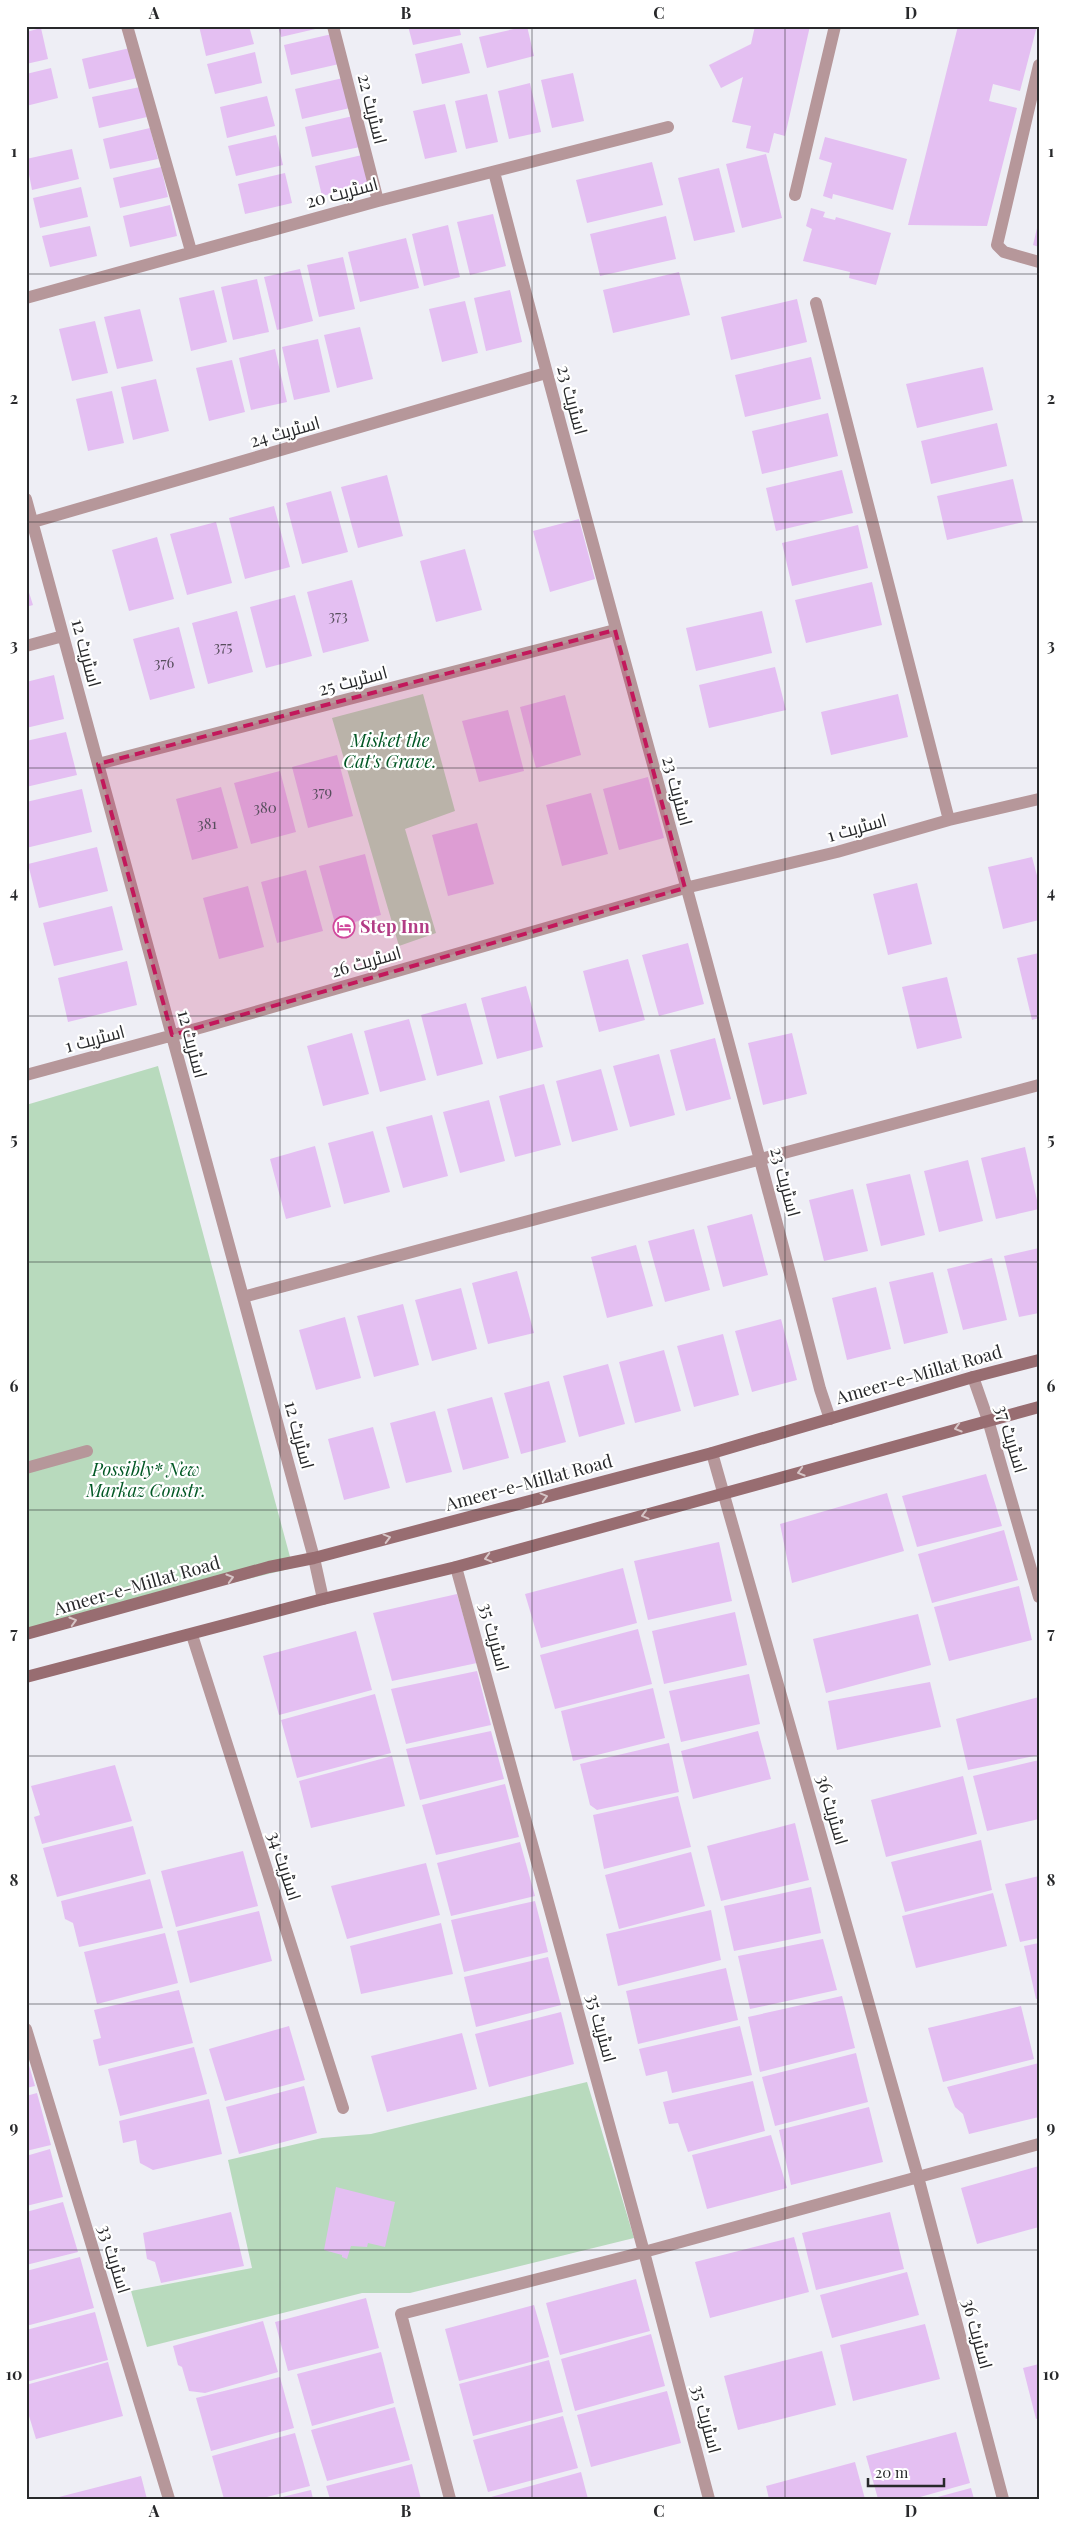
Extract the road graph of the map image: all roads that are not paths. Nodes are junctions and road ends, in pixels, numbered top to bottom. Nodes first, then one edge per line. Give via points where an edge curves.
1 (127, 26) edge
2 (333, 26) edge
3 (835, 26) edge
4 (1039, 65) edge
5 (668, 127) dead end
6 (494, 172) junction
7 (795, 195) dead end
8 (378, 201) junction
9 (191, 251) junction
10 (1039, 262) edge
11 (26, 298) edge
12 (816, 303) dead end
13 (546, 373) junction
14 (26, 499) edge
15 (33, 522) junction
16 (615, 630) junction
17 (64, 636) junction
18 (26, 646) edge
19 (98, 764) junction
20 (1039, 799) edge
21 (950, 820) junction
22 (685, 888) junction
23 (172, 1035) junction
24 (27, 1073) edge
25 (1039, 1085) edge
26 (761, 1159) junction
27 (243, 1297) junction
28 (1039, 1360) edge
29 (973, 1377) junction
30 (1039, 1407) edge
31 (830, 1419) junction
32 (988, 1420) junction
33 (87, 1451) dead end
34 (712, 1453) junction
35 (26, 1468) edge
36 (723, 1494) junction
37 (314, 1558) junction
38 (456, 1567) junction
39 (1039, 1597) edge
40 (323, 1599) junction
41 (26, 1634) edge
42 (192, 1634) junction
43 (26, 1677) edge
44 (26, 2029) edge
45 (343, 2108) dead end
46 (1039, 2144) edge
47 (918, 2177) junction
48 (644, 2252) junction
49 (169, 2499) edge
50 (450, 2499) edge
51 (709, 2499) edge
52 (1003, 2499) edge

1 - 9 street
2 - 8 street, اسٹریٹ 22
3 - 7 street
4 - 10 street via 997,245 1004,252
5 - 6 street, اسٹریٹ 20
6 - 8 street, اسٹریٹ 20
6 - 13 street, اسٹریٹ 23
8 - 9 street, اسٹریٹ 20
9 - 11 street, اسٹریٹ 20
12 - 21 street
13 - 15 street, اسٹریٹ 24
13 - 16 street, اسٹریٹ 23
14 - 15 street, اسٹریٹ 12
15 - 17 street, اسٹریٹ 12
16 - 19 street, اسٹریٹ 25
16 - 22 street, اسٹریٹ 23
17 - 18 street
17 - 19 street, اسٹریٹ 12
19 - 23 street, اسٹریٹ 12
20 - 21 street, اسٹریٹ 1
21 - 22 street, اسٹریٹ 1 via 837,852
22 - 23 street, اسٹریٹ 26
22 - 26 street, اسٹریٹ 23
23 - 24 street, اسٹریٹ 1
23 - 27 street, اسٹریٹ 12
25 - 26 street
26 - 27 street
26 - 31 street, اسٹریٹ 23
27 - 37 street, اسٹریٹ 12
28 - 29 main road, Ameer-e-Millat Road
29 - 31 main road, Ameer-e-Millat Road
29 - 32 street, اسٹریٹ 37
30 - 32 main road
31 - 34 main road, Ameer-e-Millat Road
32 -> 36 main road
32 - 39 street, اسٹریٹ 37
33 - 35 street
34 - 36 street, اسٹریٹ 36
37 -> 34 main road, Ameer-e-Millat Road
36 -> 38 main road
36 - 47 street, اسٹریٹ 36
37 - 40 street, اسٹریٹ 12
41 -> 37 main road, Ameer-e-Millat Road via 269,1567
38 - 40 main road
38 - 48 street, اسٹریٹ 35
40 - 42 main road
42 - 43 main road
42 - 45 street, اسٹریٹ 34
44 - 49 street, اسٹریٹ 33
46 - 47 street
47 - 48 street
47 - 52 street, اسٹریٹ 36
48 - 50 street via 401,2314
48 - 51 street, اسٹریٹ 35

